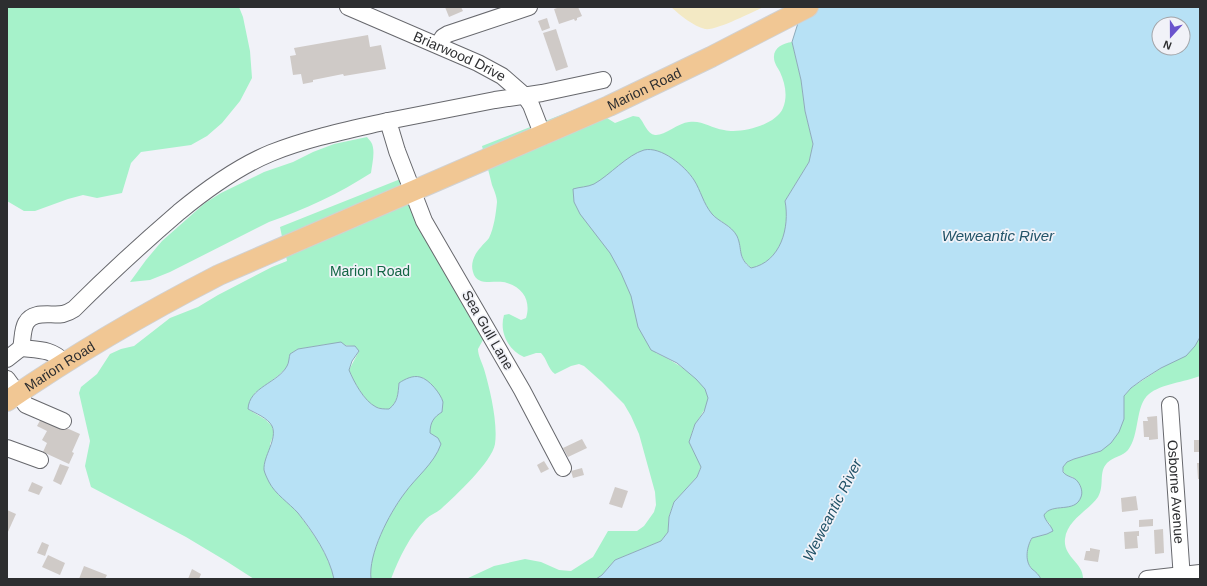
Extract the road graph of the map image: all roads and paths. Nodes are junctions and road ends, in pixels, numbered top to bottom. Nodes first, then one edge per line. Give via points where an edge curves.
1 (348, 7) edge
2 (529, 7) edge
3 (808, 7) edge
4 (438, 45) junction
5 (603, 80) dead end
6 (525, 96) junction
7 (388, 121) junction
8 (542, 136) junction
9 (412, 191) junction
10 (21, 348) junction
11 (7, 359) edge
12 (64, 362) junction
13 (10, 391) edge
14 (1170, 405) dead end
15 (63, 421) dead end
16 (7, 448) edge
17 (40, 460) dead end
18 (563, 468) dead end
19 (1200, 573) edge
20 (1182, 577) edge
21 (1147, 579) edge

1 - 4 street, Briarwood Drive
2 - 4 street via 448,34
3 - 8 main road, Marion Road via 657,84
4 - 6 street, Briarwood Drive via 496,72
5 - 6 street
6 - 7 street
6 - 8 street, Briarwood Drive via 535,113
7 - 9 street, Sea Gull Lane
7 - 10 street via 311,139 270,153 211,186 156,232 74,309 65,314 33,316 26,322
8 - 9 main road, Marion Road
9 - 12 main road, Marion Road via 219,275 165,303
9 - 18 street, Sea Gull Lane via 424,221
10 - 11 street
10 - 12 street via 58,355
12 - 13 main road, Marion Road
13 - 15 street via 26,405
14 - 20 street, Osborne Avenue
16 - 17 street
19 - 20 street
20 - 21 street

